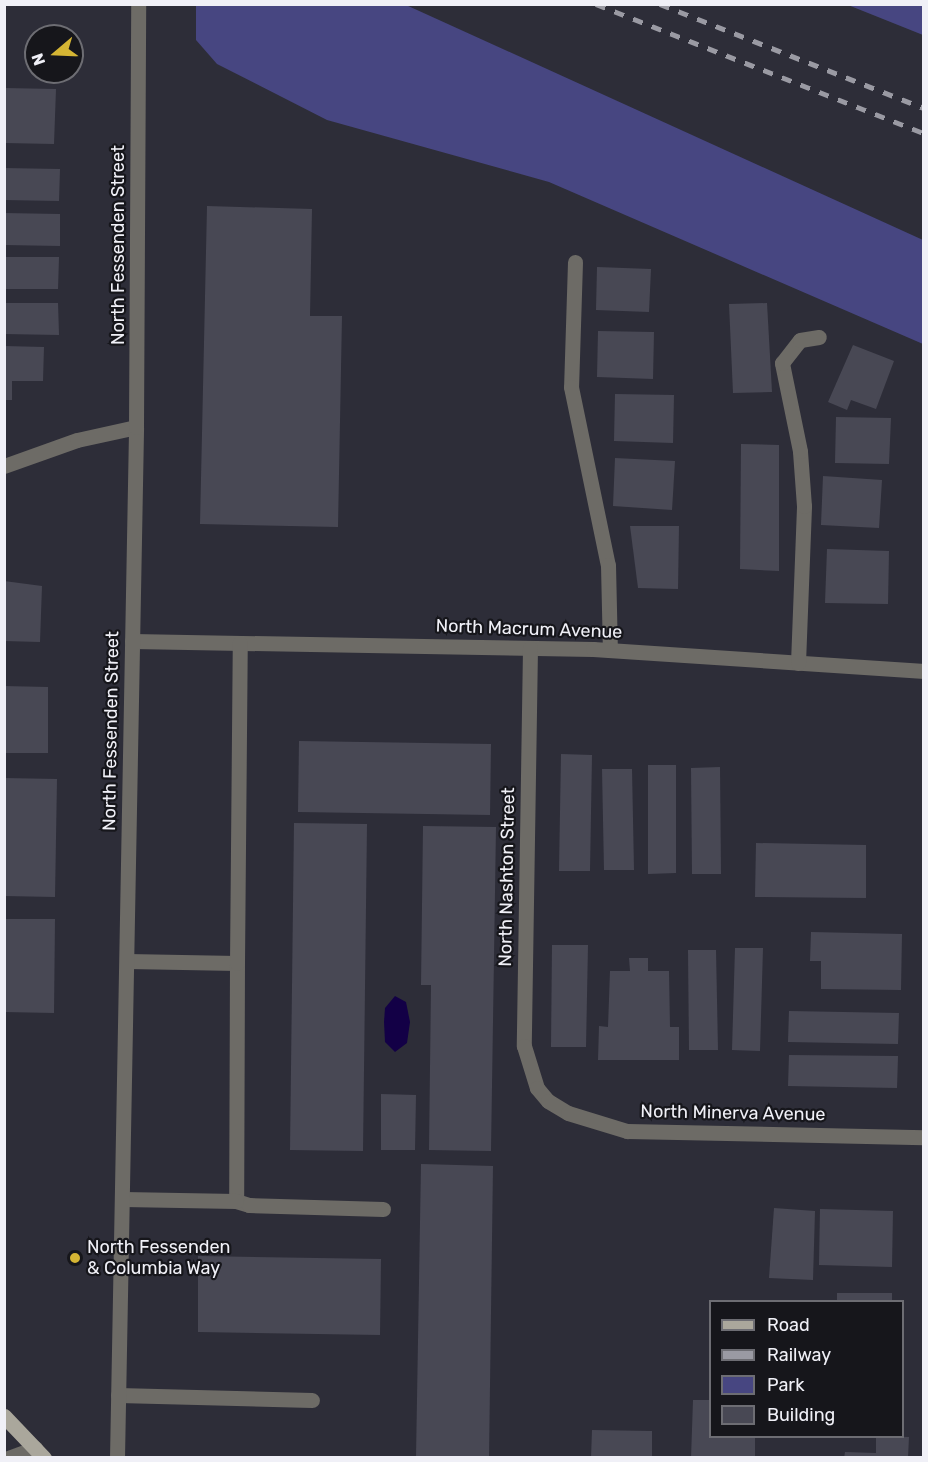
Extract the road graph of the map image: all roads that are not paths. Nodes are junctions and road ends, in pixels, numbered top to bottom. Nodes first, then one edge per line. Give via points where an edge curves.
1 (138, 4) edge
2 (575, 262) dead end
3 (819, 337) dead end
4 (136, 427) junction
5 (4, 466) edge
6 (132, 641) junction
7 (240, 643) junction
8 (530, 648) junction
9 (610, 650) junction
10 (798, 663) junction
11 (924, 671) edge
12 (127, 961) junction
13 (237, 963) junction
14 (548, 1101) joint
15 (924, 1137) edge
16 (123, 1199) junction
17 (236, 1201) junction
18 (383, 1209) dead end
19 (118, 1395) junction
20 (312, 1400) dead end
21 (4, 1416) edge
22 (40, 1453) edge
23 (9, 1458) edge
24 (117, 1458) edge

1 - 4 street, North Fessenden Street
2 - 9 street via 571,387 608,565
3 - 10 street via 800,340 782,363 800,451 804,506
4 - 5 street via 77,440
4 - 6 street, North Fessenden Street
6 - 7 street, North Macrum Avenue
6 - 12 street, North Fessenden Street
7 - 8 street, North Macrum Avenue
7 - 13 street
8 - 9 street, North Macrum Avenue
8 - 14 street, North Nashton Street via 524,1046 527,1066
9 - 10 street, North Macrum Avenue
10 - 11 street, North Macrum Avenue
12 - 13 street
12 - 16 street, North Fessenden Street
13 - 17 street
14 - 15 street, North Minerva Avenue via 594,1124 627,1131
16 - 17 street
16 - 19 street, North Fessenden Street
17 - 18 street via 249,1205
19 - 20 street
19 - 24 street, North Fessenden Street
21 - 22 main road
22 - 23 street

